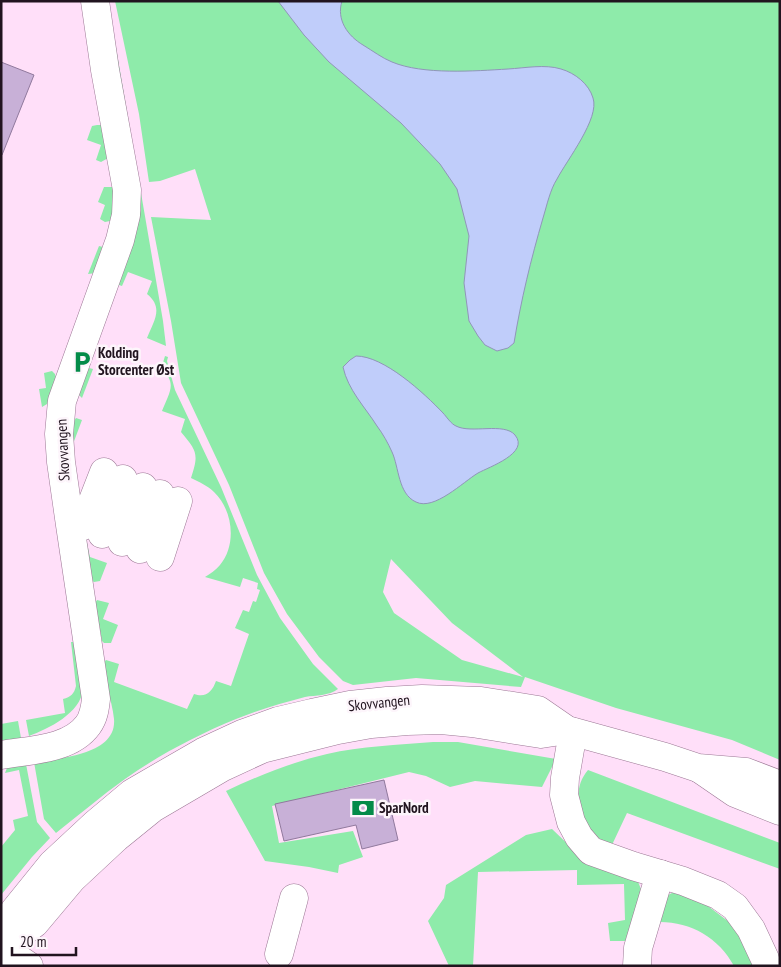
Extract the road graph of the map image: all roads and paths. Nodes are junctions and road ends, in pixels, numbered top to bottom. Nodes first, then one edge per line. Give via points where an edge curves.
1 (95, 1) edge
2 (146, 489) junction
3 (126, 543) junction
4 (570, 731) junction
5 (1, 755) edge
6 (698, 768) junction
7 (780, 785) edge
8 (780, 811) edge
9 (660, 874) junction
10 (294, 898) dead end
11 (4, 948) edge
12 (279, 954) dead end
13 (29, 966) edge
14 (638, 966) edge
15 (767, 966) edge

1 - 5 street, Skovvangen via 127,190 126,215 62,401 59,434 96,686 96,705 89,724 67,741
2 - 3 street
2 - 3 street
2 - 3 street
4 - 6 street, Skovvangen
4 - 9 street via 564,795 571,822 580,837 590,851
4 - 11 street, Skovvangen via 538,710 481,701 422,699 340,707 278,721 242,734 203,752 132,793 95,824 52,864 14,911
6 - 7 street, Skovvangen via 746,772
6 - 8 street, Skovvangen via 736,793
9 - 14 street via 638,948
9 - 15 street via 718,895 735,908 751,929
10 - 12 street
11 - 13 street

